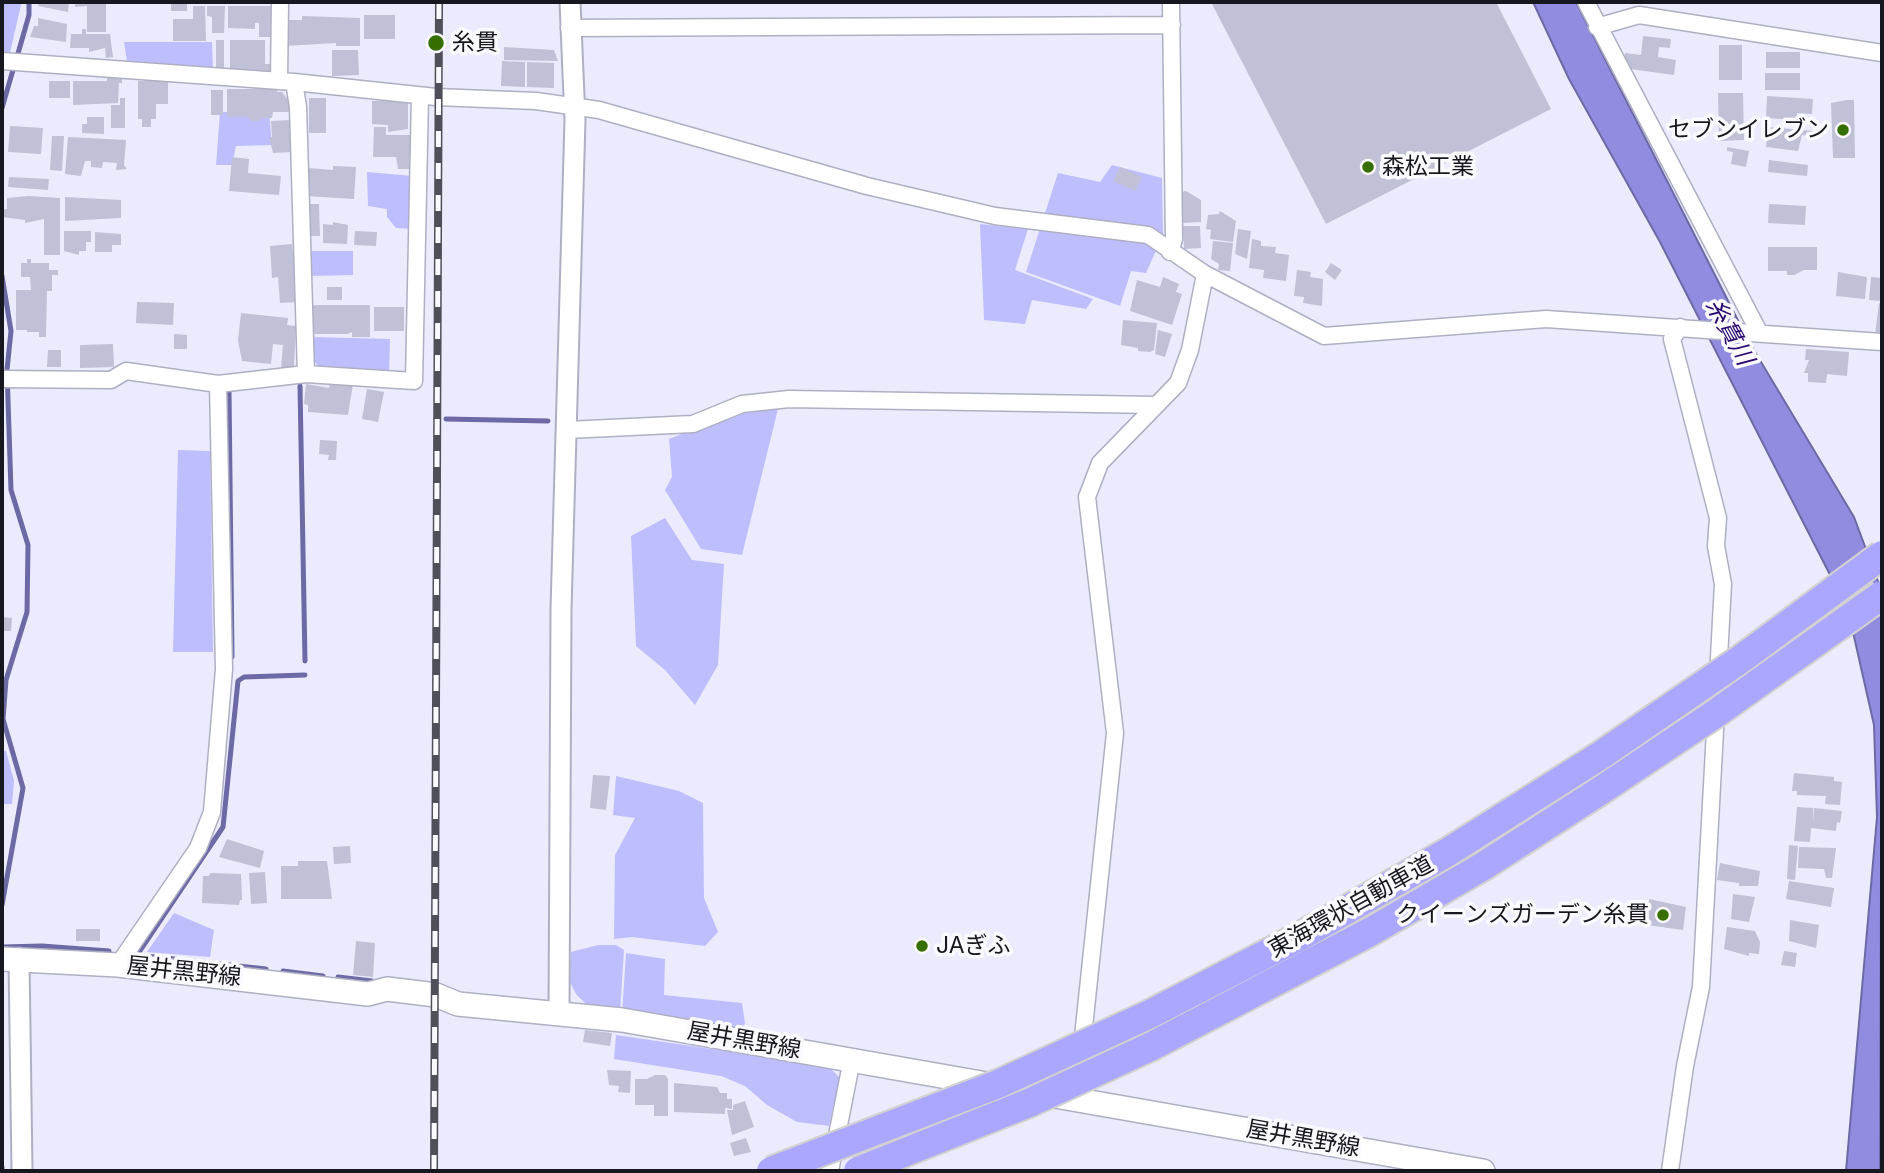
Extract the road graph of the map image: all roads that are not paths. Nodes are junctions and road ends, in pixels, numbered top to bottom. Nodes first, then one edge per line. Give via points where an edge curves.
1 (280, 2) edge
2 (570, 2) edge
3 (1171, 2) edge
4 (1586, 2) edge
5 (1172, 25) junction
6 (569, 27) junction
7 (1597, 27) junction
8 (1882, 53) edge
9 (2, 61) edge
10 (286, 82) junction
11 (420, 96) junction
12 (574, 105) junction
13 (1170, 252) junction
14 (1205, 274) junction
15 (1686, 327) junction
16 (1754, 332) junction
17 (1882, 342) edge
18 (306, 374) junction
19 (7, 379) edge
20 (218, 384) junction
21 (1156, 405) junction
22 (566, 430) junction
23 (1882, 555) edge
24 (1882, 594) edge
25 (10, 959) edge
26 (118, 965) junction
27 (559, 1014) junction
28 (852, 1059) junction
29 (1077, 1098) junction
30 (22, 1171) edge
31 (771, 1171) edge
32 (830, 1171) edge
33 (858, 1171) edge
34 (1483, 1171) edge
35 (1670, 1171) edge

1 - 10 street
2 - 6 street
3 - 5 street
4 - 7 street
5 - 6 street
5 - 13 street via 1174,240
6 - 12 street
7 - 8 street via 1639,15
7 - 16 street
9 - 10 street
10 - 11 street
10 - 18 street via 298,107
11 - 12 street
11 - 18 street via 414,381
12 - 13 street via 867,186 995,216 1148,235
12 - 22 street
13 - 14 street
14 - 15 street via 1324,336 1546,319
14 - 21 street via 1178,383
15 - 16 street
15 - 35 street via 1672,338 1718,518 1716,546 1723,584 1701,987
16 - 17 street
18 - 20 street
19 - 20 street via 110,380 126,371
20 - 26 street via 224,669 212,812 198,848
21 - 22 street via 789,399 742,404 692,424
21 - 29 street via 1100,463 1087,497 1115,733
22 - 27 street
23 - 31 highway, 東海環状自動車道, bridge via 1601,755 1448,852 1299,937 1150,1014 998,1084
24 - 33 highway, 東海環状自動車道, bridge via 1600,791 1370,932 1054,1092
25 - 26 main road, 屋井黒野線
25 - 30 street
26 - 27 main road, 屋井黒野線 via 368,994 387,989 436,995 458,1004
27 - 28 main road, 屋井黒野線 via 622,1020
28 - 29 main road, 屋井黒野線
28 - 32 street
29 - 34 main road, 屋井黒野線

